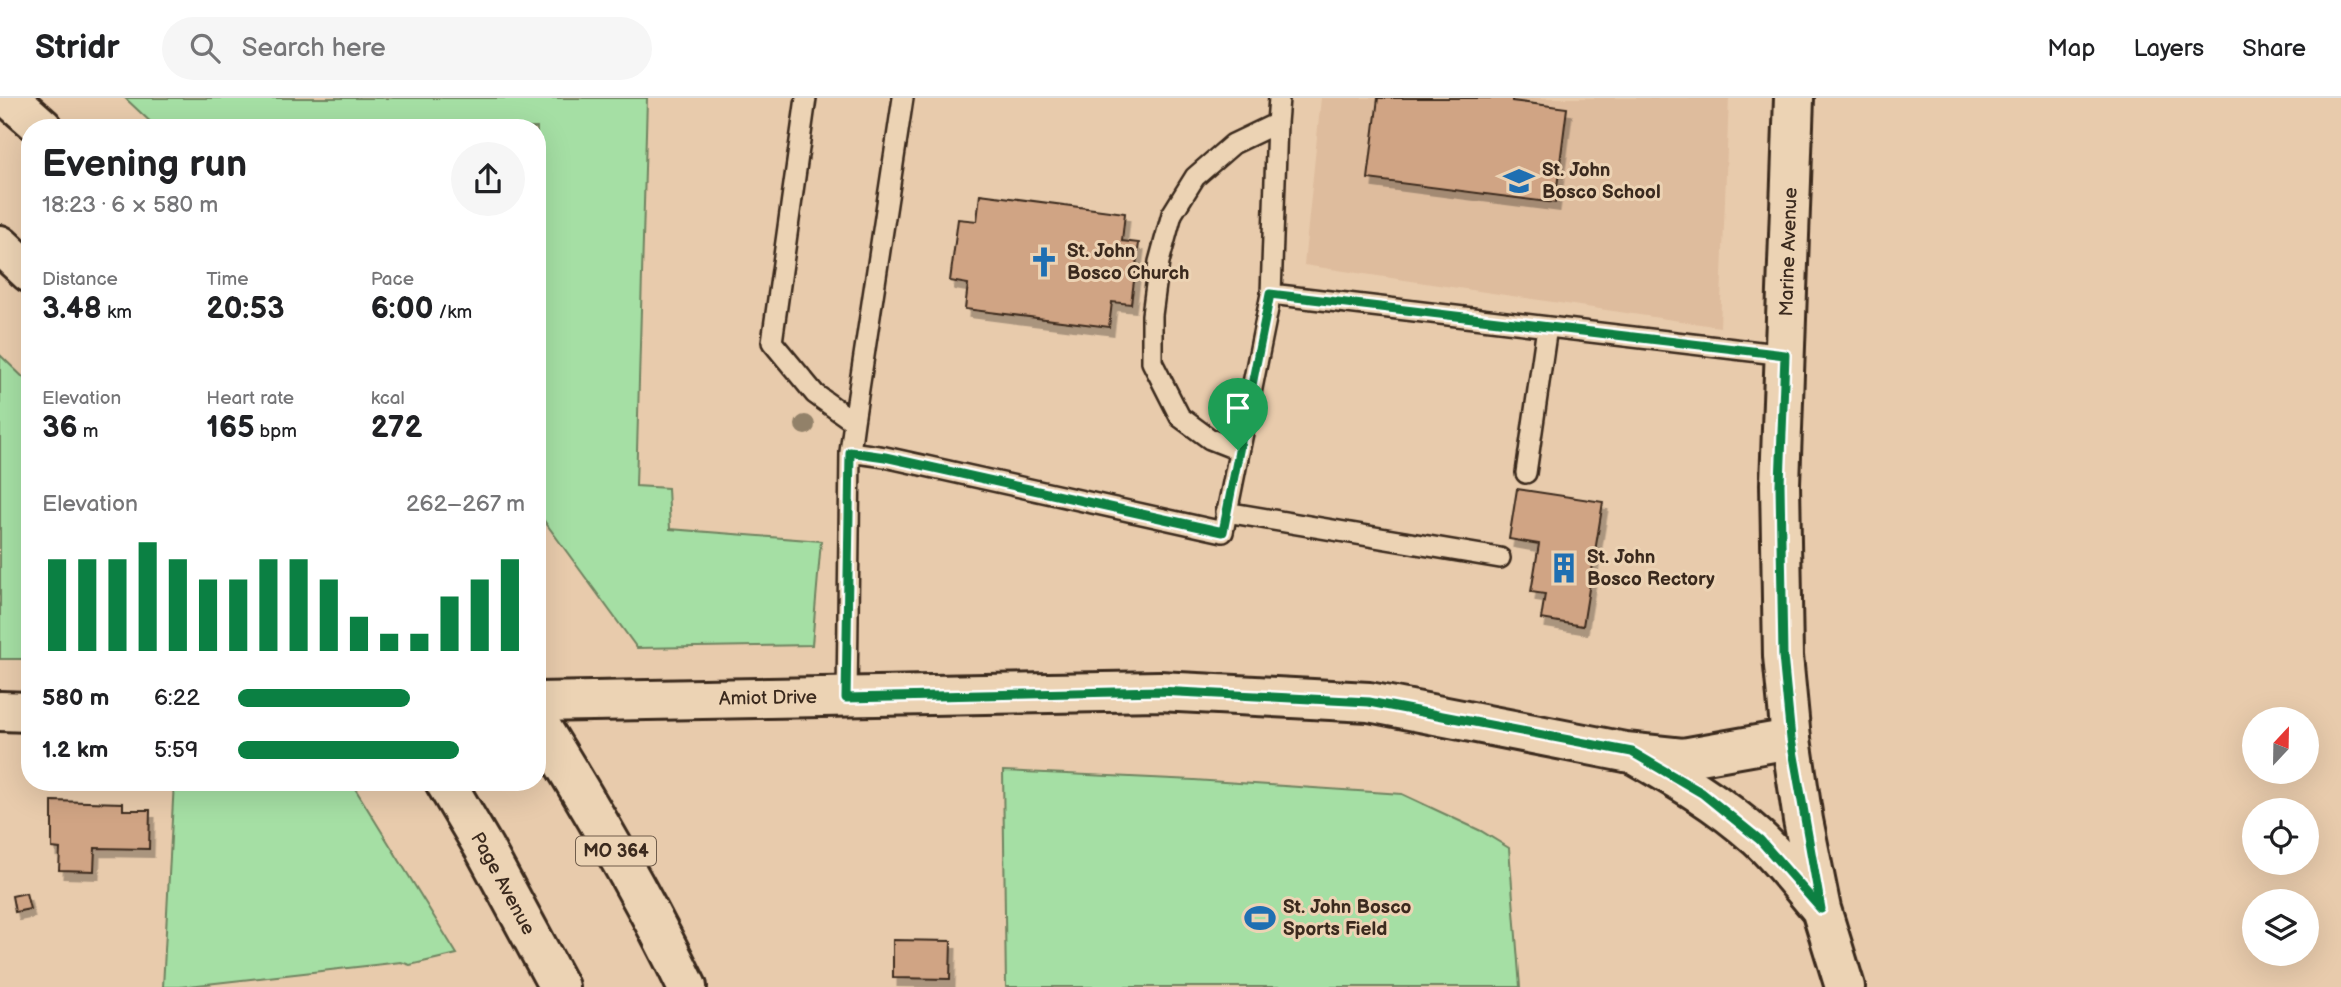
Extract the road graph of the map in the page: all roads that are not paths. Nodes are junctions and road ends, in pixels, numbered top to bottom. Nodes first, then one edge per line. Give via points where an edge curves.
1 (9, 98) edge
2 (806, 98) edge
3 (903, 98) edge
4 (1279, 98) edge
5 (1794, 98) edge
6 (33, 119) edge
7 (1277, 123) junction
8 (0, 245) edge
9 (21, 265) edge
10 (1270, 294) junction
11 (1547, 327) junction
12 (1785, 355) junction
13 (854, 422) junction
14 (1238, 450) junction
15 (850, 452) junction
16 (1526, 472) dead end
17 (1226, 512) junction
18 (1500, 558) dead end
19 (846, 698) junction
20 (546, 702) edge
21 (0, 711) edge
22 (21, 712) edge
23 (546, 735) edge
24 (1791, 739) junction
25 (1632, 752) junction
26 (449, 791) edge
27 (1821, 909) junction
28 (559, 987) edge
29 (687, 987) edge
30 (1845, 987) edge

1 - 6 main road
2 - 13 lane via 772,342 815,394
3 - 13 lane
4 - 7 lane
5 - 12 main road, Marine Avenue
7 - 10 lane
7 - 14 lane via 1233,144 1195,177 1172,214 1152,315 1152,362 1180,416 1210,439
8 - 9 main road
10 - 11 lane
10 - 14 lane
11 - 12 lane
11 - 16 lane
12 - 24 main road, Marine Avenue via 1780,484 1783,656
13 - 15 lane
14 - 17 lane
15 - 17 lane via 1223,532
15 - 19 lane
17 - 18 lane
19 - 20 main road, Amiot Drive
19 - 25 main road, Amiot Drive via 1159,691 1369,702
21 - 22 main road
23 - 29 main road, MO 364 via 604,829
24 - 25 main road, Amiot Drive via 1683,758
24 - 27 main road, Marine Avenue
25 - 27 main road via 1702,793 1751,833
26 - 28 main road, Page Avenue
27 - 30 main road, Marine Avenue

